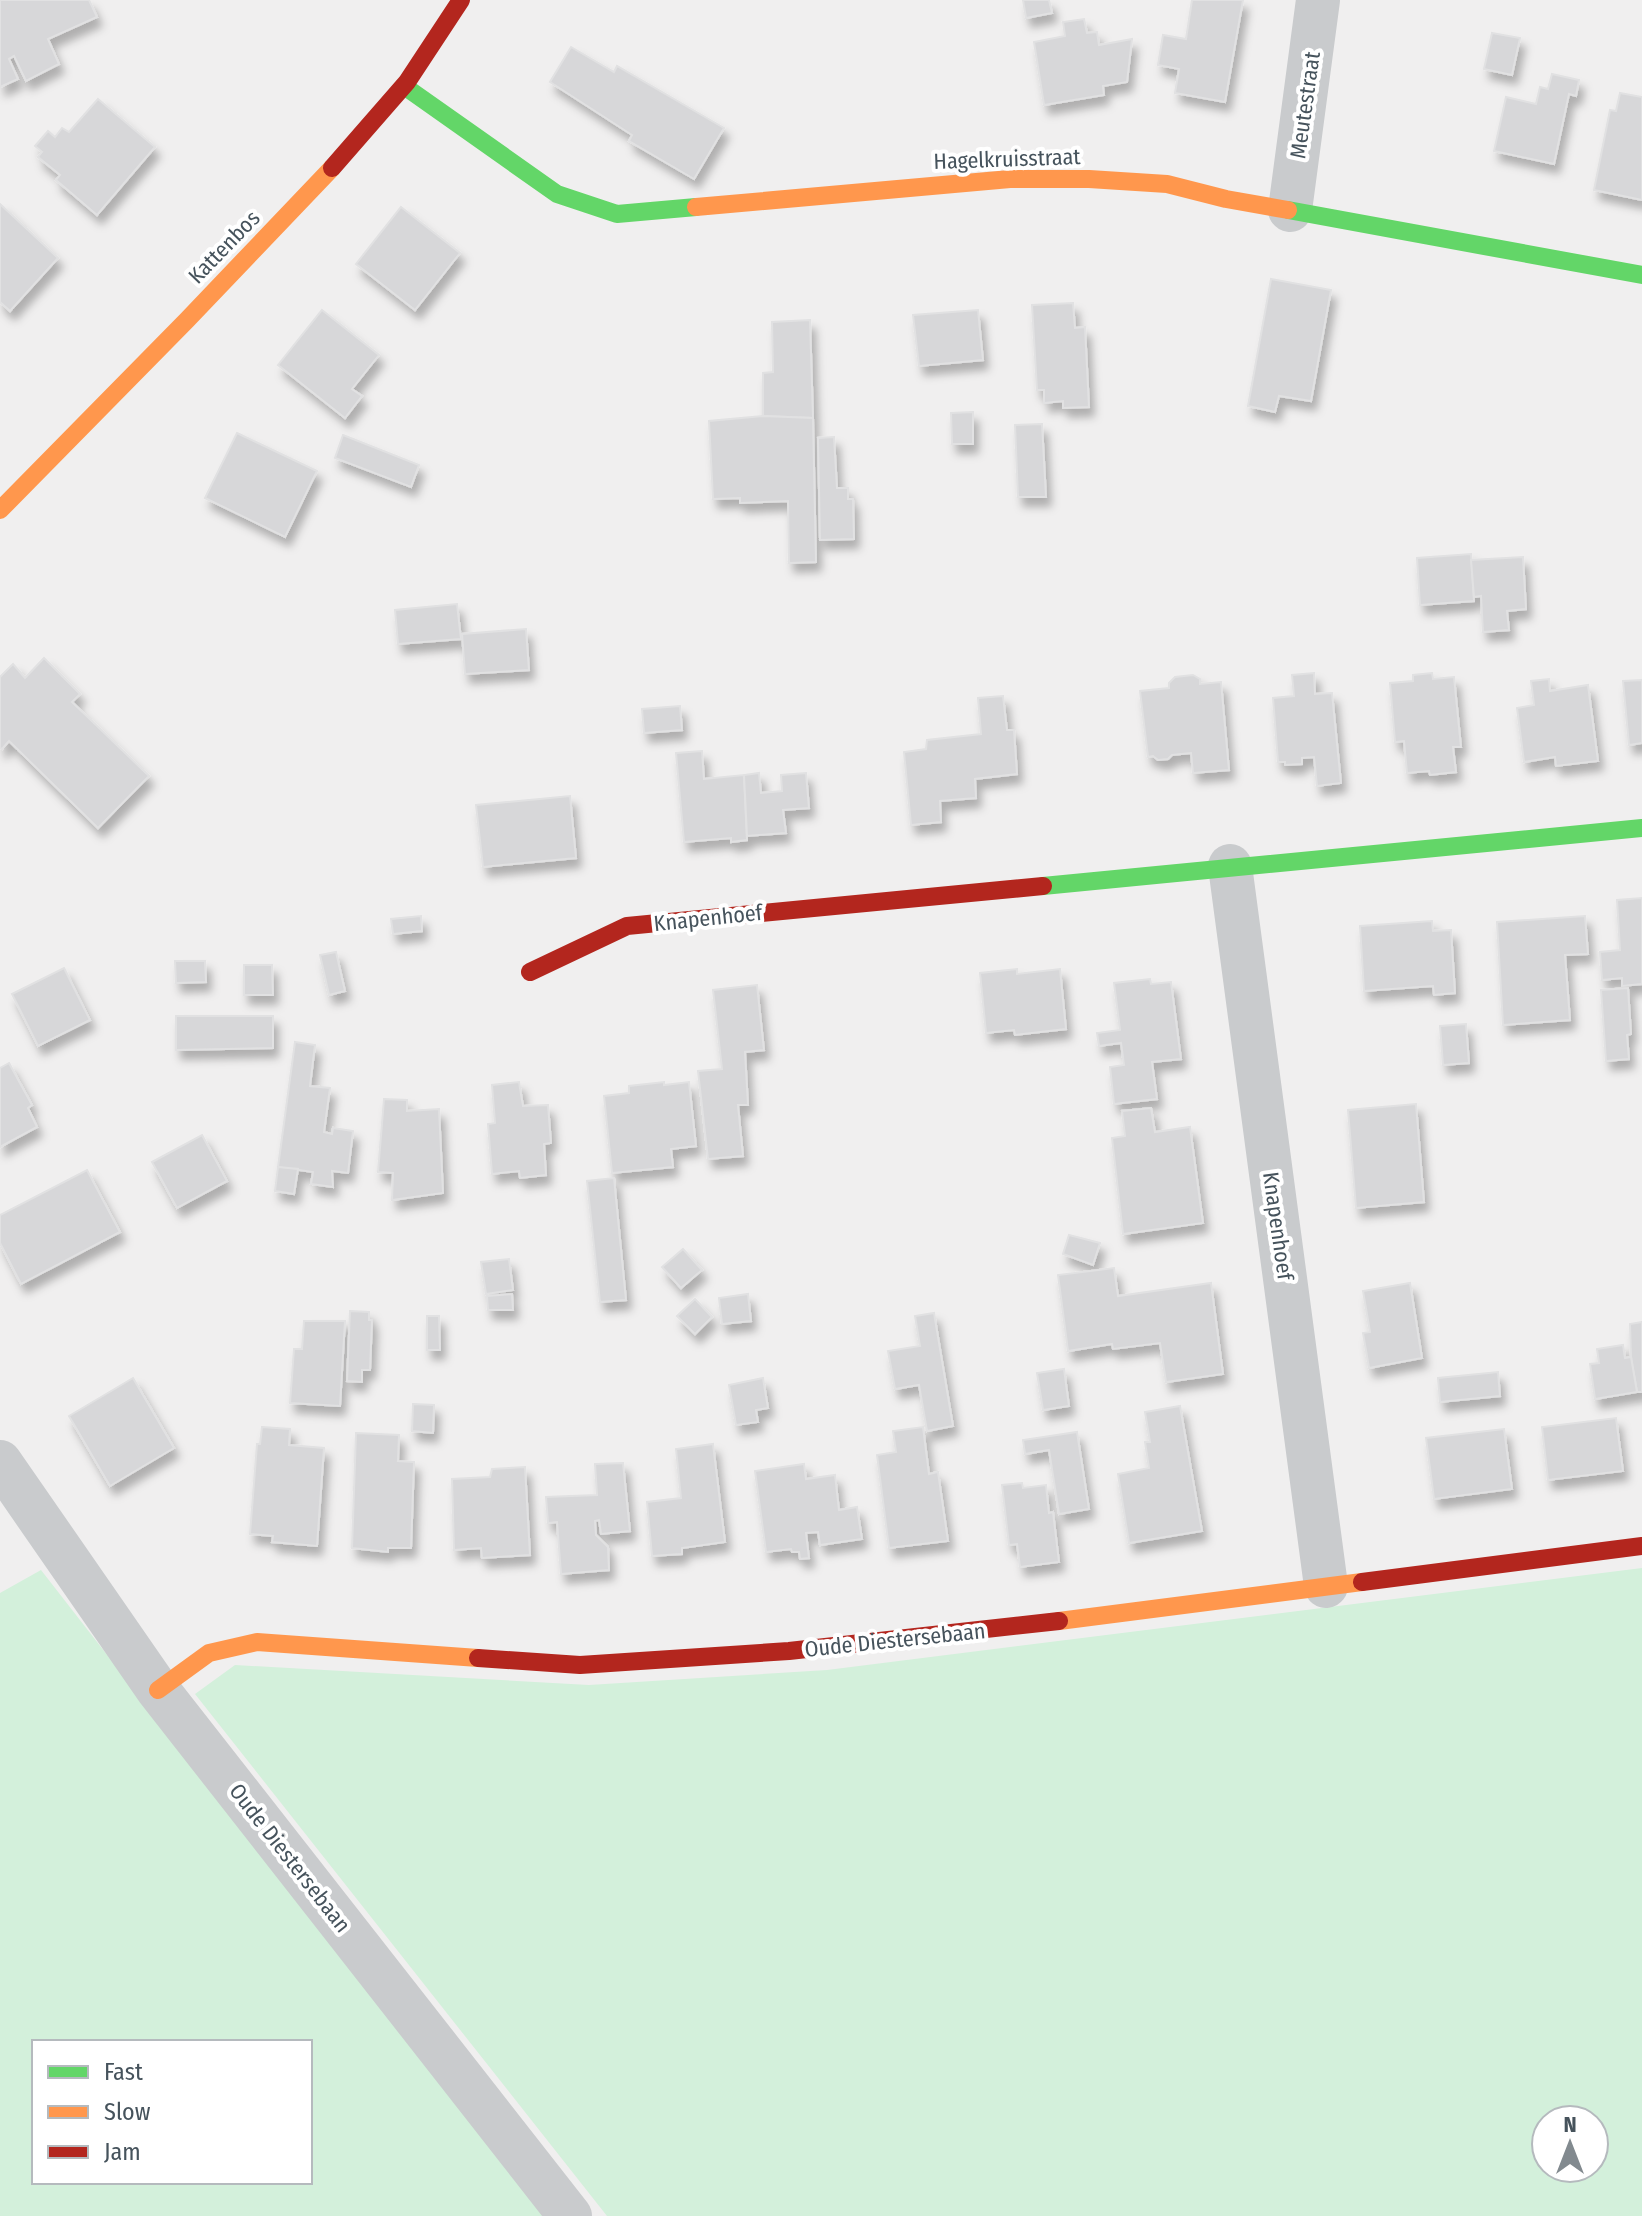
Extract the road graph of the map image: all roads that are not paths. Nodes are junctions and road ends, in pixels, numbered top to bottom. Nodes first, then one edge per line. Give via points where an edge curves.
1 (461, 0) edge
2 (1318, 0) edge
3 (404, 86) junction
4 (1290, 210) junction
5 (1642, 275) edge
6 (0, 510) edge
7 (1642, 828) edge
8 (1230, 866) junction
9 (530, 972) dead end
10 (0, 1462) edge
11 (1642, 1546) edge
12 (1326, 1586) junction
13 (158, 1690) junction
14 (570, 2216) edge

1 - 3 street, Kattenbos
2 - 4 street, Meutestraat
3 - 4 street, Hagelkruisstraat via 557,194 617,214 1010,179 1167,184
3 - 6 street, Kattenbos via 268,236
4 - 5 street, Hagelkruisstraat
7 - 8 street, Knapenhoef
8 - 9 street, Knapenhoef via 627,926
8 - 12 street, Knapenhoef
10 - 13 street, Oude Diestersebaan
11 - 12 street, Oude Diestersebaan
12 - 13 street, Oude Diestersebaan via 789,1651 580,1665 257,1642 209,1653
13 - 14 street, Oude Diestersebaan

